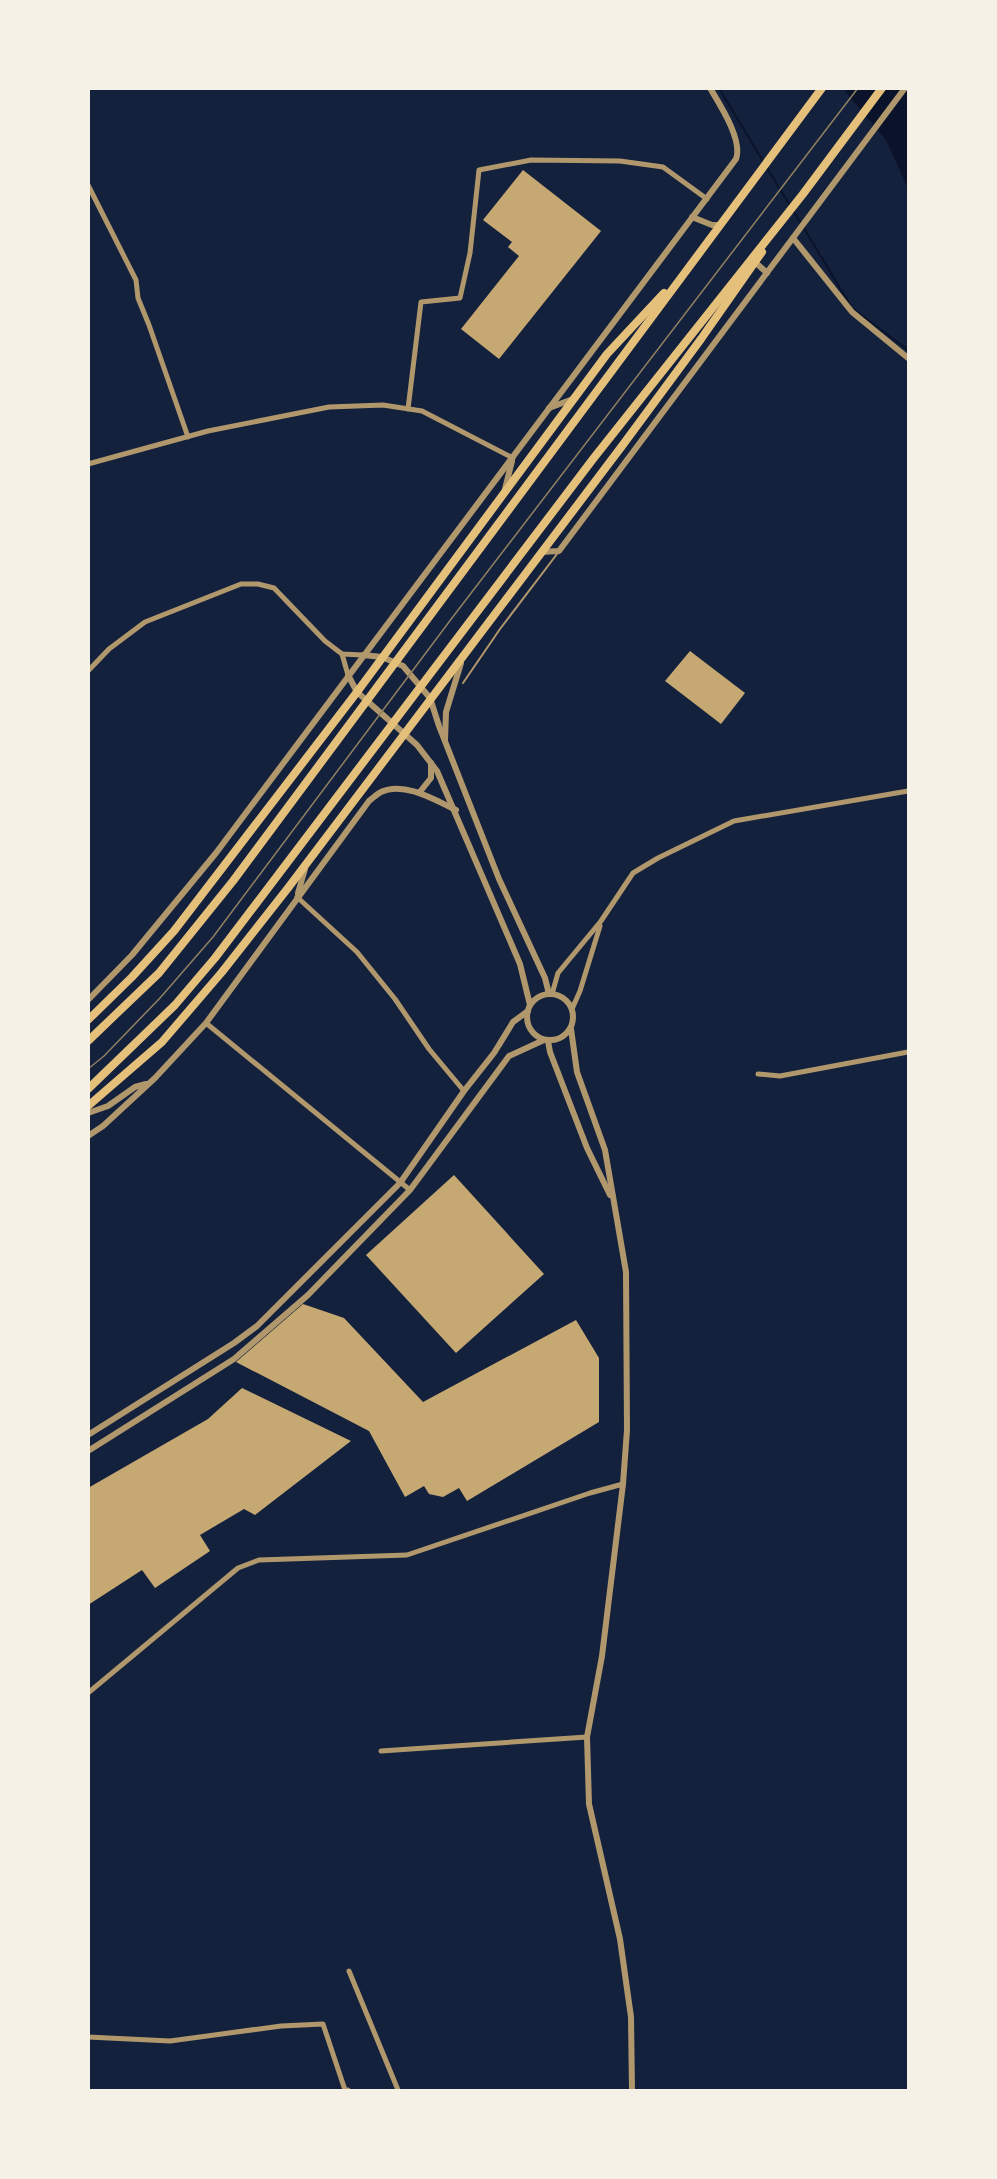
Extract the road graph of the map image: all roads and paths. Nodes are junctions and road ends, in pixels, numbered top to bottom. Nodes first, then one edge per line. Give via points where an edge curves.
1 (710, 88) edge
2 (822, 88) edge
3 (882, 88) edge
4 (905, 88) edge
5 (88, 185) edge
6 (707, 199) junction
7 (692, 217) junction
8 (782, 218) junction
9 (720, 225) junction
10 (793, 238) junction
11 (755, 262) junction
12 (685, 272) junction
13 (767, 273) junction
14 (741, 282) junction
15 (754, 291) junction
16 (909, 358) edge
17 (573, 399) junction
18 (549, 408) junction
19 (408, 409) junction
20 (188, 437) junction
21 (513, 458) junction
22 (88, 464) edge
23 (505, 491) junction
24 (541, 552) junction
25 (558, 552) junction
26 (342, 654) junction
27 (464, 654) junction
28 (363, 655) junction
29 (382, 657) junction
30 (88, 671) edge
31 (348, 675) junction
32 (463, 683) dead end
33 (357, 692) junction
34 (430, 698) junction
35 (404, 735) junction
36 (445, 744) junction
37 (431, 763) junction
38 (909, 791) edge
39 (419, 793) junction
40 (456, 810) junction
41 (306, 865) junction
42 (297, 897) junction
43 (601, 921) junction
44 (551, 994) junction
45 (88, 1000) edge
46 (529, 1008) junction
47 (572, 1009) junction
48 (88, 1020) edge
49 (206, 1023) junction
50 (571, 1029) junction
51 (546, 1040) junction
52 (88, 1041) edge
53 (909, 1052) edge
54 (758, 1074) dead end
55 (148, 1083) junction
56 (88, 1089) edge
57 (464, 1091) junction
58 (88, 1106) edge
59 (88, 1113) edge
60 (88, 1136) edge
61 (400, 1183) junction
62 (410, 1190) junction
63 (612, 1201) junction
64 (88, 1435) edge
65 (88, 1451) edge
66 (623, 1484) junction
67 (88, 1693) edge
68 (587, 1737) junction
69 (381, 1750) dead end
70 (349, 1971) dead end
71 (88, 2037) edge
72 (348, 2091) edge
73 (398, 2091) edge
74 (632, 2091) edge

1 - 6 street via 722,107 739,152
2 - 9 highway
3 - 8 highway
4 - 10 street
5 - 20 street via 136,280 138,298
6 - 7 street
6 - 19 street via 663,167 620,160 531,160 479,170 470,253 460,298 421,302
7 - 9 street
7 - 18 street
8 - 11 highway
8 - 56 highway via 593,459 215,958 175,1005
9 - 12 highway
10 - 13 street
10 - 16 street via 852,312
11 - 13 street
11 - 14 highway
12 - 17 highway via 607,354
12 - 52 highway via 232,881 159,973
13 - 15 street
14 - 15 street
14 - 24 highway
15 - 25 street
17 - 18 street
17 - 23 highway
18 - 21 street
19 - 20 street via 383,405 329,407
19 - 21 street via 422,411
20 - 22 street
21 - 23 street
21 - 28 street
23 - 29 highway
24 - 25 street
24 - 27 highway
25 - 32 lane
26 - 28 street
26 - 30 street via 274,588 241,584 145,622
26 - 31 street
27 - 34 highway
27 - 36 street via 446,712
28 - 29 street
28 - 31 street
29 - 33 highway
29 - 34 street via 403,666
31 - 33 street
31 - 45 street via 216,853 132,955
33 - 35 street
33 - 48 highway via 174,931
34 - 35 highway
34 - 36 street
35 - 37 street
35 - 41 highway
36 - 44 street
37 - 39 street via 431,778
37 - 40 street
38 - 43 street via 734,821 633,873
39 - 40 street
39 - 42 street via 394,788 369,801
40 - 46 street via 520,964
41 - 42 street
41 - 58 highway via 162,1042
42 - 49 street
42 - 57 street via 357,951
43 - 44 street via 558,973
43 - 47 street
44 - 46 street via 538,997
44 - 47 street via 564,998
46 - 51 street via 527,1018 532,1032
46 - 57 street via 513,1022
47 - 50 street
49 - 55 street
49 - 61 street
50 - 51 street via 557,1040
50 - 63 street via 577,1072 604,1150
51 - 62 street via 509,1056
51 - 63 street via 587,1148
53 - 54 street via 780,1076
55 - 59 street
55 - 60 street
57 - 61 street
61 - 62 street
61 - 64 street via 257,1326
62 - 65 street via 308,1295 241,1354
63 - 66 street via 626,1272 627,1419
66 - 67 street via 407,1555 259,1560 238,1568
66 - 68 street via 602,1656
68 - 69 street
68 - 74 street via 589,1804 620,1939 631,2017
70 - 73 street
71 - 72 street via 170,2041 323,2024

